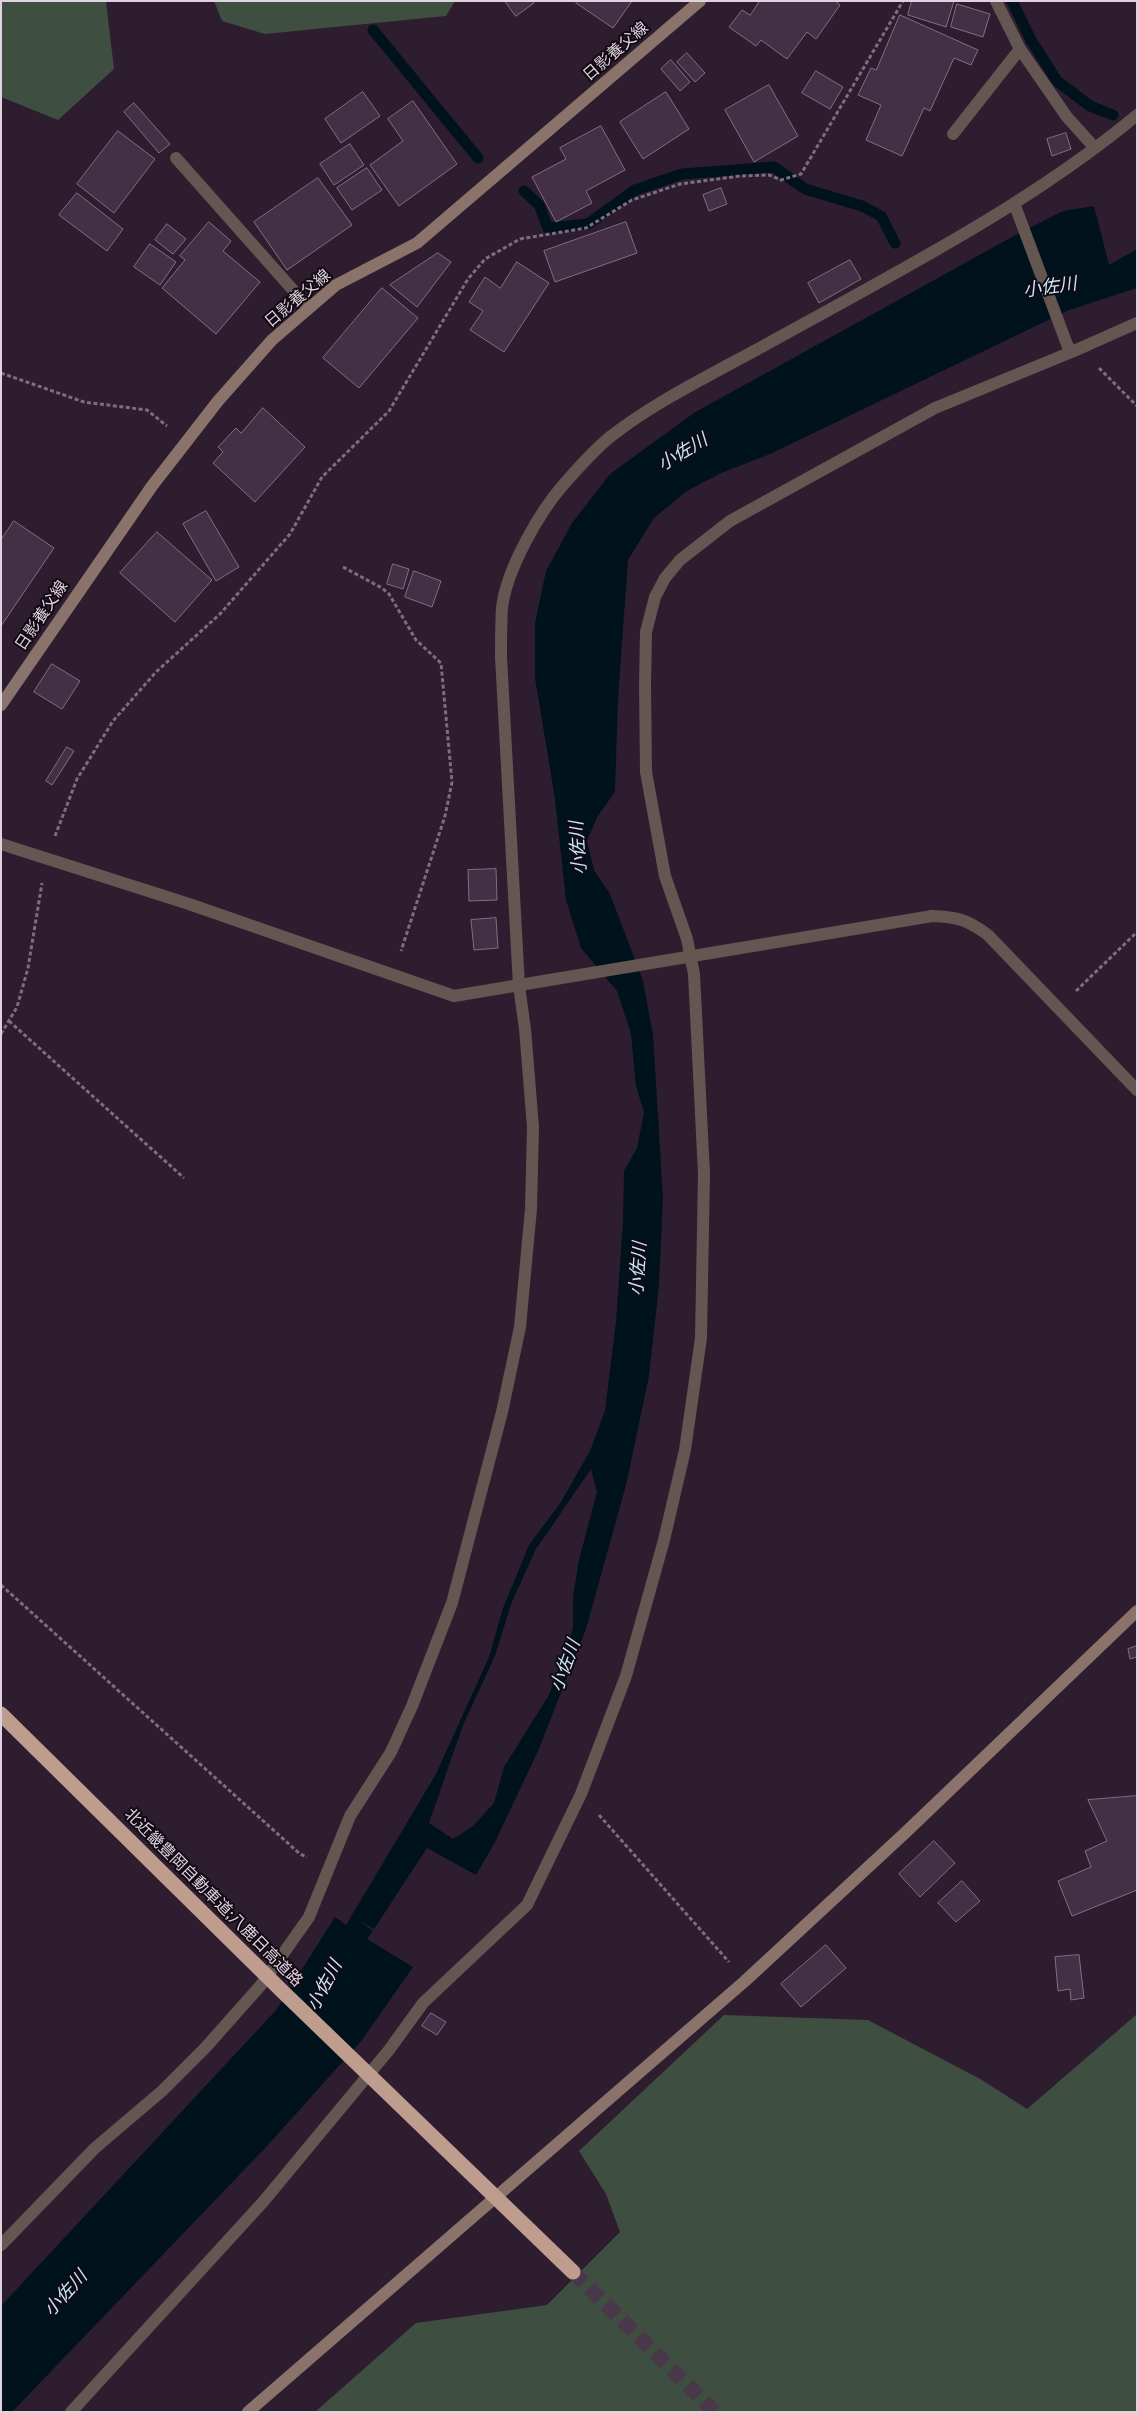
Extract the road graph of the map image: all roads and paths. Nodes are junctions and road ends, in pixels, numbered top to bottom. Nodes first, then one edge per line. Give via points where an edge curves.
1 (700, 1) edge
2 (903, 1) edge
3 (996, 1) edge
4 (1020, 49) junction
5 (1137, 115) edge
6 (953, 134) dead end
7 (1096, 148) junction
8 (176, 158) dead end
9 (1014, 206) junction
10 (309, 308) junction
11 (1137, 323) edge
12 (1071, 349) junction
13 (1, 373) edge
14 (1137, 406) edge
15 (187, 442) junction
16 (343, 567) dead end
17 (1, 705) edge
18 (1, 844) edge
19 (46, 858) junction
20 (1137, 932) edge
21 (687, 959) junction
22 (394, 975) junction
23 (518, 986) junction
24 (1059, 1008) junction
25 (9, 1021) junction
26 (1, 1034) edge
27 (1137, 1090) edge
28 (184, 1178) dead end
29 (1, 1585) edge
30 (1137, 1611) edge
31 (1, 1714) edge
32 (581, 1794) junction
33 (328, 1866) junction
34 (745, 1981) junction
35 (1, 2245) edge
36 (573, 2272) tunnel mouth
37 (71, 2412) edge
38 (248, 2412) edge

1 - 10 street, 日影養父線 via 417,243 336,285
2 - 19 path via 801,174 781,180 769,175 740,176 680,184 632,200 586,228 520,239 485,259 468,279 388,411 322,477 290,534 220,614 156,672 113,721 77,779
3 - 4 street
4 - 6 street
4 - 7 street via 1067,117
5 - 7 street
7 - 9 street
8 - 10 street
9 - 12 street
9 - 23 street via 657,406 609,438 563,485 526,541 510,576 502,607 501,657
10 - 15 street, 日影養父線 via 272,340
11 - 12 street
12 - 14 path via 1092,361
12 - 21 street via 935,408 730,521 680,560 666,578 655,597 646,632 646,772 665,876
13 - 15 path via 84,402 147,410
15 - 17 street, 日影養父線 via 152,486
16 - 22 path via 389,594 416,640 441,663 452,782 445,816
18 - 19 street
19 - 22 street
19 - 25 path via 28,968 17,1007
20 - 24 path
21 - 23 street
21 - 24 street via 932,916 954,917 973,923 988,935
21 - 32 street via 704,1174 701,1338 695,1389 683,1459 645,1611 626,1676
22 - 23 street via 454,996
23 - 33 street via 533,1127 531,1209 520,1326 504,1402 452,1603 391,1752 350,1816
24 - 27 street
25 - 26 path
25 - 28 path
29 - 33 path via 300,1854
30 - 34 street
31 - 36 highway, 北近畿豊岡自動車道;八鹿日高道路
32 - 34 path
32 - 37 street via 527,1906 423,2003 389,2050 263,2202
33 - 35 street via 309,1917 261,1985 169,2084 95,2148
34 - 38 street

